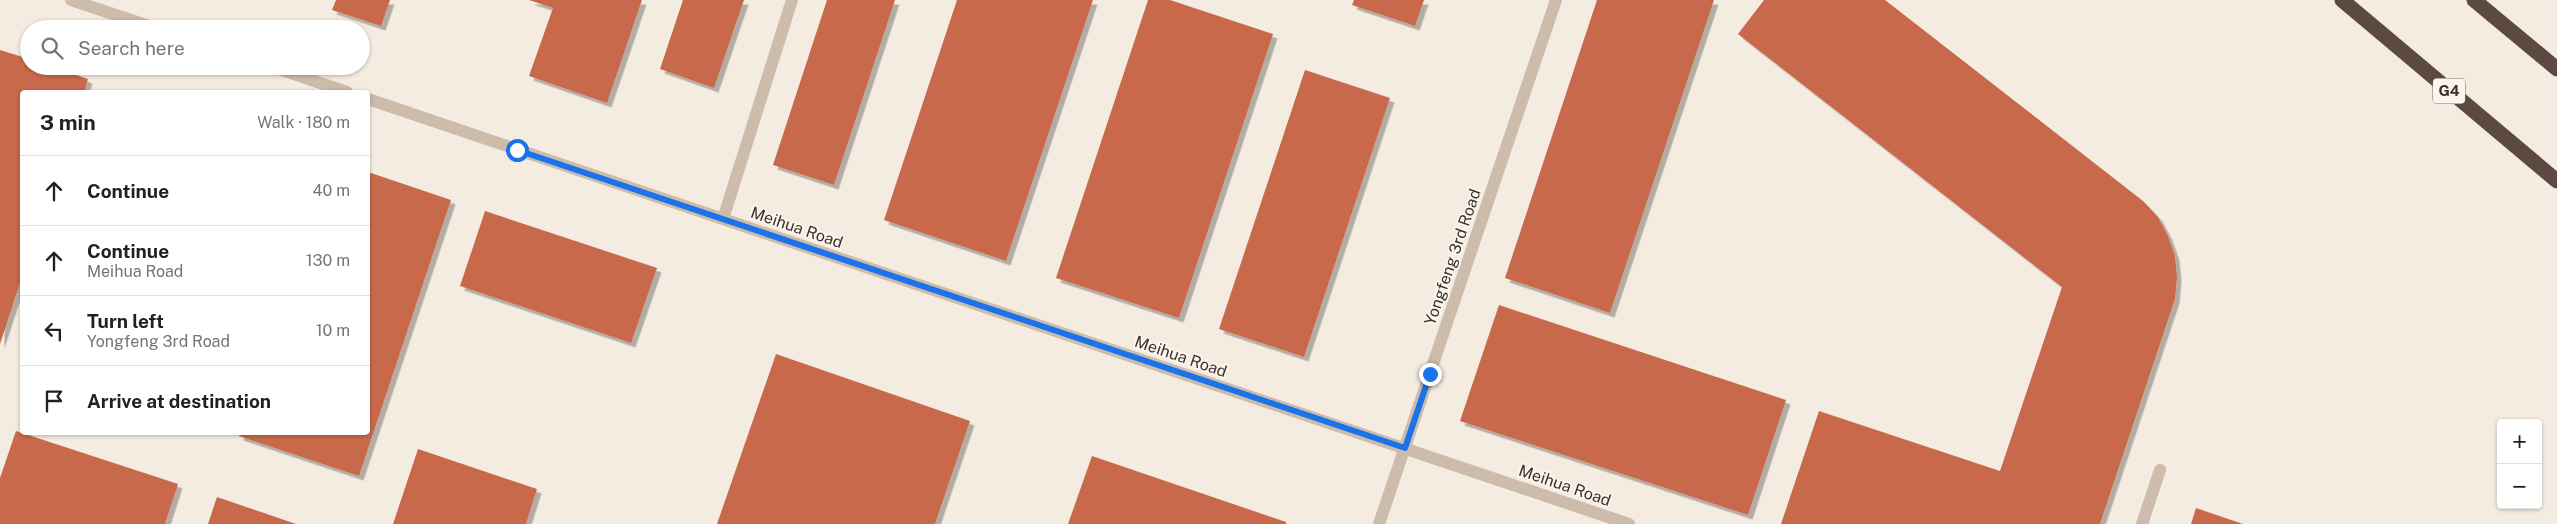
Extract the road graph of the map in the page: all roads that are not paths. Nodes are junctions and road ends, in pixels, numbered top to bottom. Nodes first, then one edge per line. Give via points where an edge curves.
1 (71, 0) edge
2 (792, 0) edge
3 (1556, 0) edge
4 (2342, 0) edge
5 (2474, 0) edge
6 (131, 20) edge
7 (2557, 70) edge
8 (297, 75) edge
9 (341, 90) edge
10 (370, 100) edge
11 (2557, 181) edge
12 (723, 219) junction
13 (1405, 448) junction
14 (2160, 470) dead end
15 (1379, 524) edge
16 (1629, 524) edge
17 (2142, 524) edge

1 - 6 street
2 - 12 street
3 - 13 street, Yongfeng 3rd Road
4 - 11 highway, G4
5 - 7 highway
8 - 9 street
10 - 12 street, Meihua Road
12 - 13 street, Meihua Road
13 - 15 street, Yongfeng 3rd Road
13 - 16 street, Meihua Road
14 - 17 street

